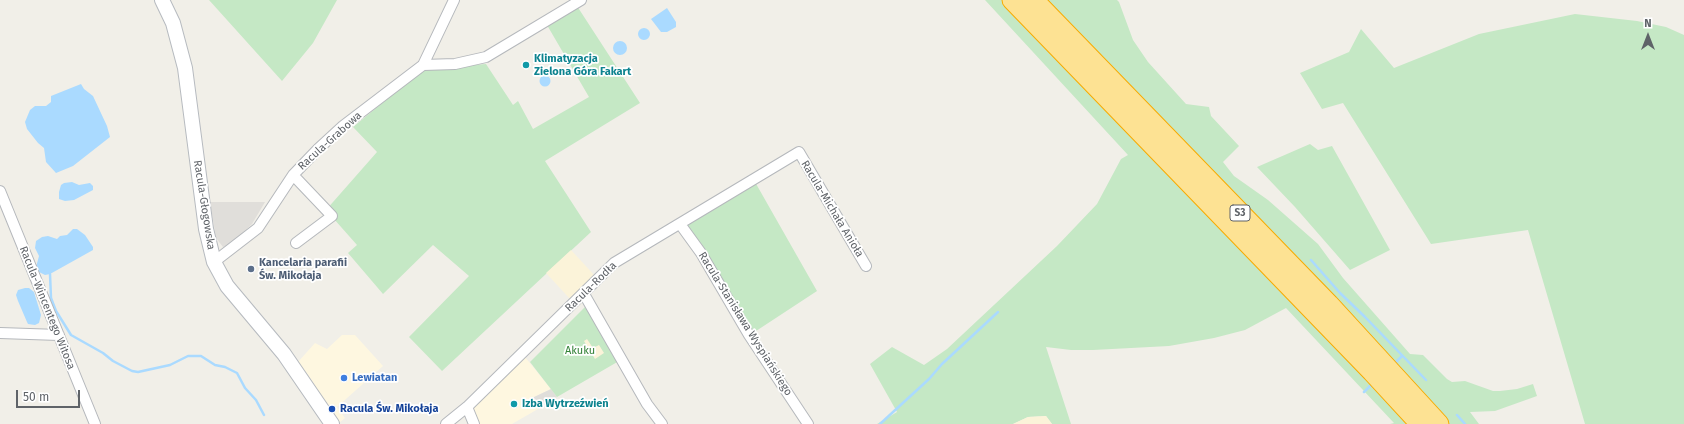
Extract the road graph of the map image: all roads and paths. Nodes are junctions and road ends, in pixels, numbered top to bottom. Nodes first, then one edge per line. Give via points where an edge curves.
1 (162, 0) edge
2 (454, 0) edge
3 (582, 0) edge
4 (1012, 0) edge
5 (1034, 0) edge
6 (1046, 24) junction
7 (423, 65) junction
8 (799, 152) joint
9 (294, 175) junction
10 (0, 191) edge
11 (680, 224) junction
12 (296, 243) dead end
13 (214, 262) junction
14 (866, 266) dead end
15 (584, 294) junction
16 (0, 333) edge
17 (58, 335) junction
18 (467, 407) junction
19 (1426, 417) edge
20 (95, 424) edge
21 (332, 424) edge
22 (446, 424) edge
23 (474, 424) edge
24 (662, 424) edge
25 (808, 424) edge

1 - 13 street, Racula-Głogowska via 173,23 185,68 205,222
2 - 7 street, Racula-Grabowa
3 - 7 street via 486,56 455,64
4 - 6 highway, S3
5 - 6 highway, S3
6 - 19 highway, S3 via 1357,356
7 - 9 street, Racula-Grabowa via 343,126
8 - 11 street, Racula-Rodła
8 - 14 street, Racula-Michała Anioła
9 - 12 street via 332,216
9 - 13 street, Racula-Grabowa via 258,228
10 - 17 street, Racula-Wincentego Witosa
11 - 15 street, Racula-Rodła via 614,263
11 - 25 street, Racula-Stanisława Wyspiańskiego
13 - 21 street, Racula-Głogowska via 227,286 284,354
15 - 18 street, Racula-Rodła
15 - 24 street via 646,404
16 - 17 street
17 - 20 street, Racula-Wincentego Witosa
18 - 22 street, Racula-Rodła
18 - 23 street

